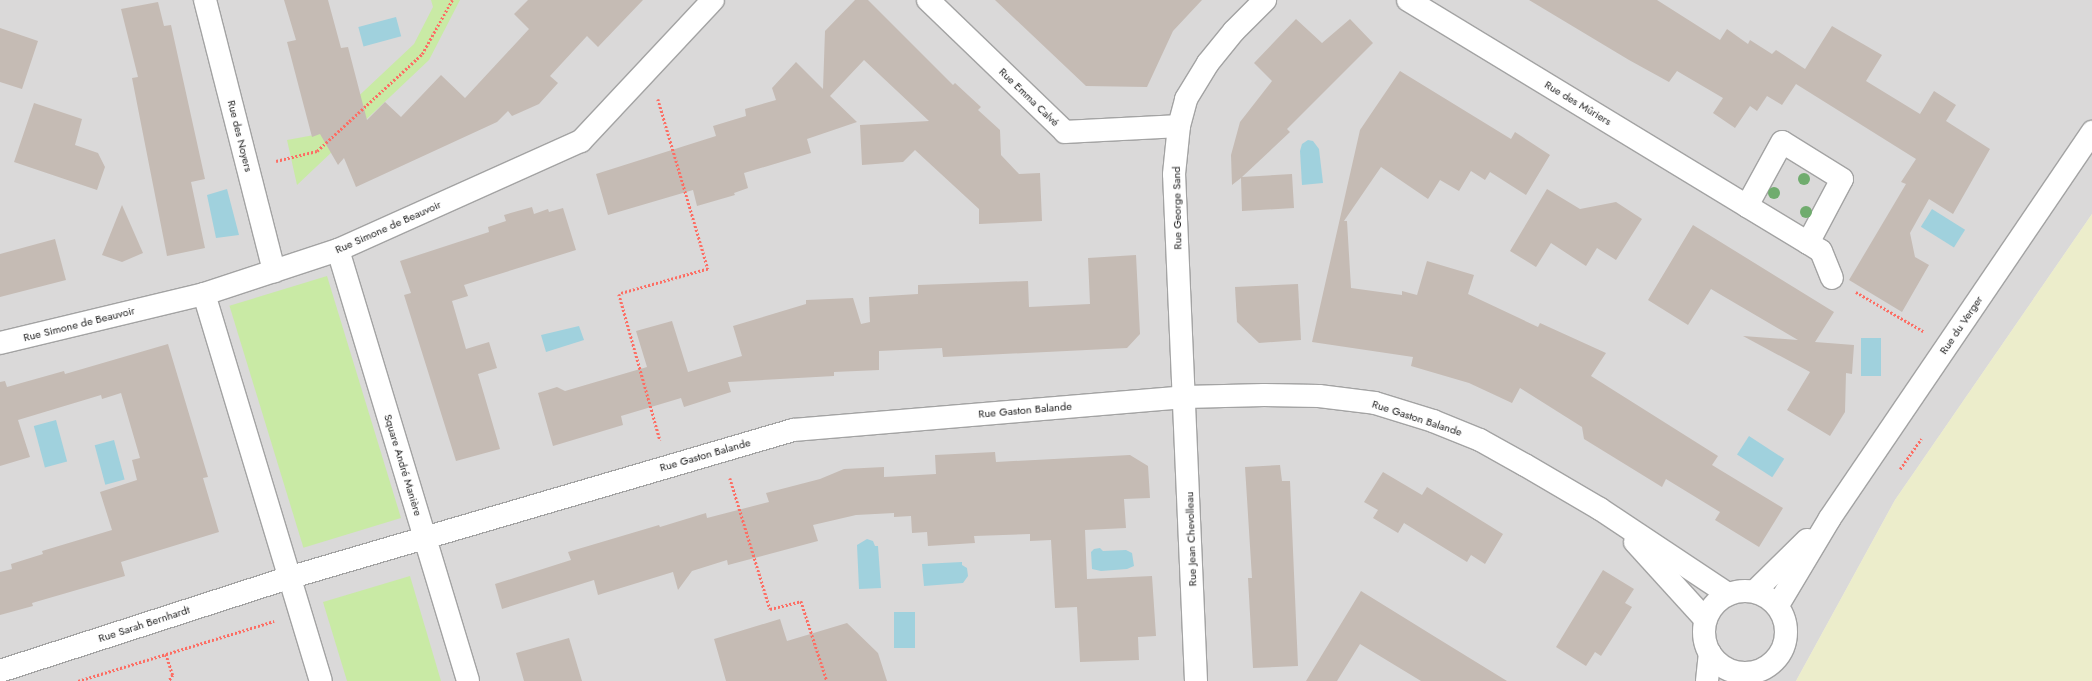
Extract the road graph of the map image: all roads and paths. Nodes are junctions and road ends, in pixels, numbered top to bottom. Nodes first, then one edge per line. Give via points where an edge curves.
1 (205, 0) edge
2 (452, 0) edge
3 (713, 0) edge
4 (928, 0) edge
5 (1265, 0) edge
6 (1408, 0) edge
7 (649, 69) junction
8 (1179, 126) junction
9 (2092, 132) edge
10 (248, 168) junction
11 (1747, 206) junction
12 (1808, 243) junction
13 (338, 250) junction
14 (274, 272) junction
15 (1832, 278) joint
16 (204, 294) junction
17 (1926, 326) dead end
18 (0, 343) edge
19 (1185, 397) junction
20 (721, 451) junction
21 (668, 466) junction
22 (1612, 518) junction
23 (1830, 518) junction
24 (424, 536) junction
25 (288, 578) junction
26 (1755, 591) junction
27 (1728, 594) junction
28 (1778, 605) junction
29 (300, 613) junction
30 (1705, 619) junction
31 (166, 654) junction
32 (1710, 654) junction
33 (0, 671) edge
34 (1742, 677) edge
35 (78, 681) edge
36 (168, 681) edge
37 (321, 681) edge
38 (468, 681) edge
39 (827, 681) edge
40 (1196, 681) edge
41 (1707, 681) edge

1 - 10 street, Rue des Noyers
2 - 10 path via 422,54 317,151
3 - 7 street, Rue Simone de Beauvoir
4 - 8 street, Rue Emma Calvé via 1065,132
5 - 8 street, Rue George Sand via 1234,31 1208,63 1186,99
6 - 11 street, Rue des Mûriers
7 - 13 street, Rue Simone de Beauvoir via 582,141
7 - 21 path via 708,268 619,294
8 - 19 street, Rue George Sand via 1174,174
9 - 23 street, Rue du Verger
10 - 14 street, Rue des Noyers
11 - 12 street, Rue des Mûriers
11 - 12 street via 1782,142 1842,179
12 - 15 street, Rue des Mûriers via 1821,251
13 - 14 street, Rue Simone de Beauvoir
13 - 24 street, Square André Manière
14 - 16 street, Rue Simone de Beauvoir
15 - 17 path via 1922,331
16 - 18 street, Rue Simone de Beauvoir
16 - 25 street
19 - 20 street, Rue Gaston Balande via 793,430
19 - 22 street, Rue Gaston Balande via 1311,396 1375,403 1433,421 1480,440 1525,464
19 - 40 street, Rue Jean Chevolleau
20 - 21 street, Rue Gaston Balande
20 - 39 path via 770,609 801,601
21 - 24 street, Rue Gaston Balande
22 - 27 street, Rue Gaston Balande
22 - 30 street, Rue Gaston Balande
23 - 26 street, Rue du Verger
23 - 28 street, Rue du Verger
24 - 25 street, Rue Gaston Balande
24 - 38 street, Square André Manière
25 - 29 street
25 - 33 street, Rue Sarah Bernhardt
26 - 27 street via 1741,590
26 - 28 street
27 - 30 street via 1718,600
28 - 34 street via 1787,630 1785,644 1779,656 1770,666
29 - 31 path
29 - 37 street
30 - 32 street via 1703,631
31 - 35 path
31 - 36 path via 173,675
32 - 34 street via 1718,664
32 - 41 street

